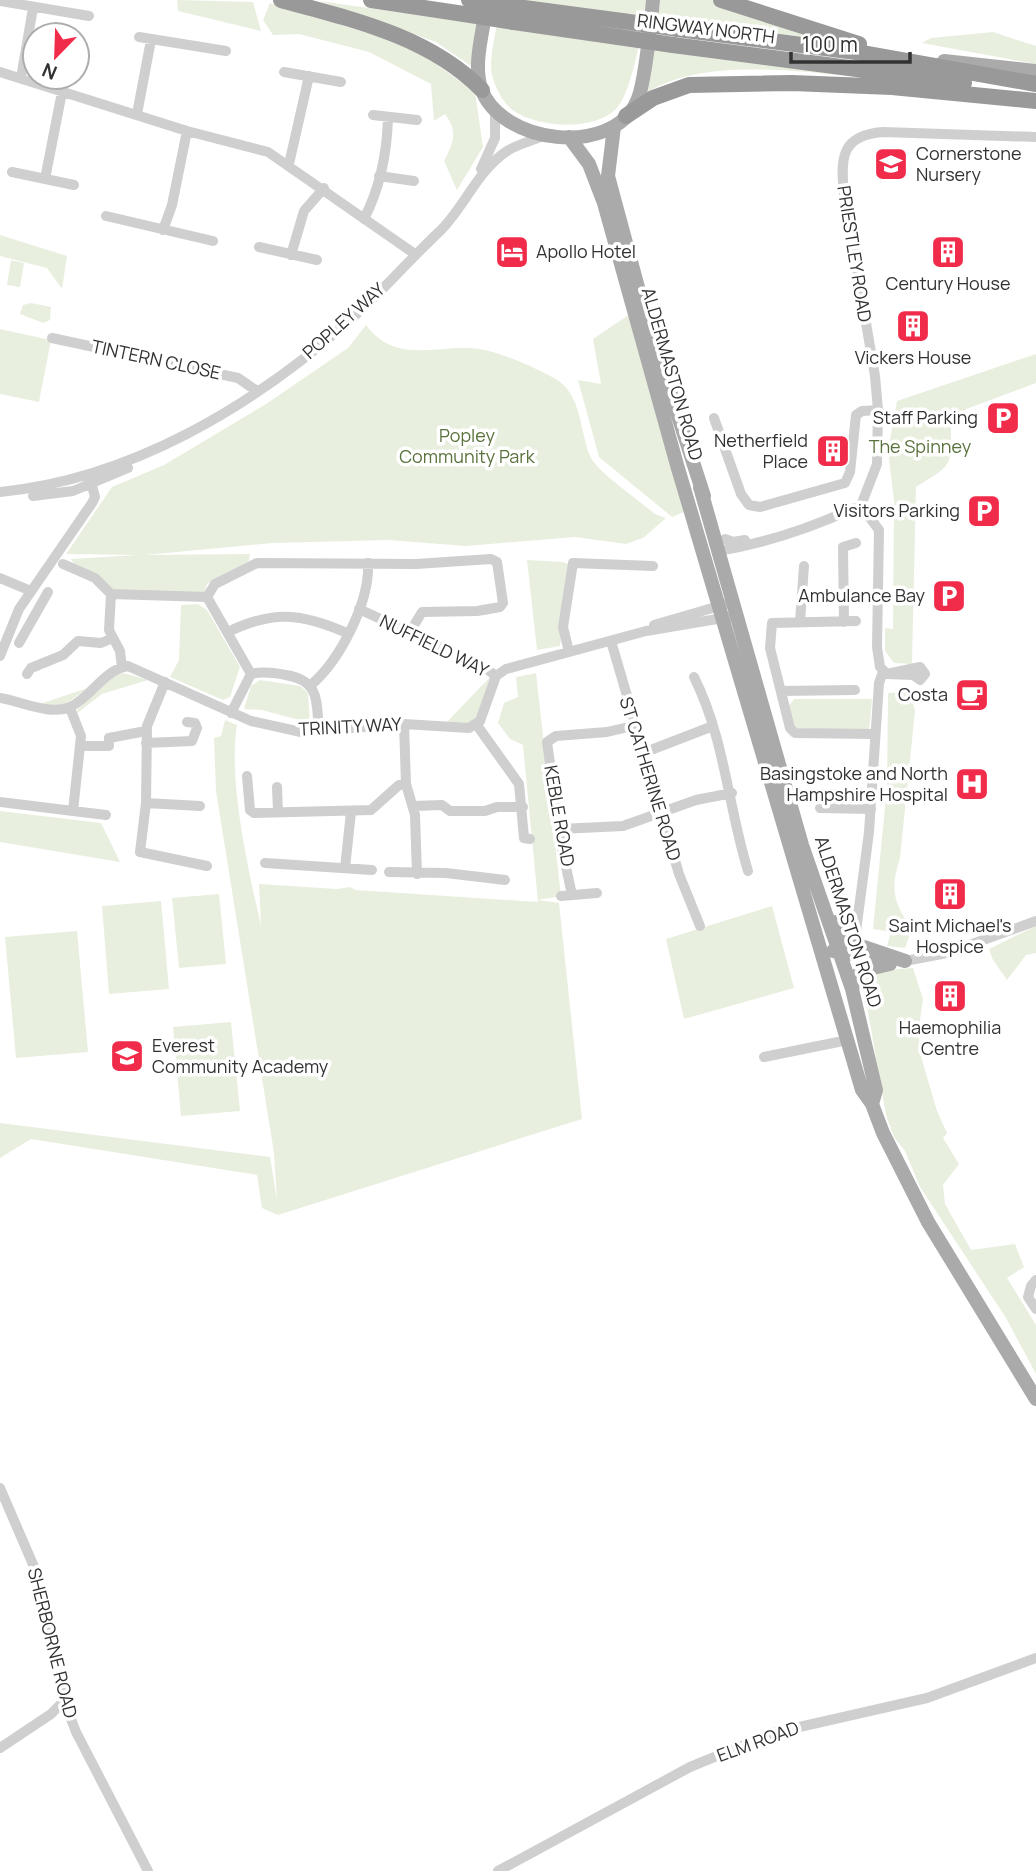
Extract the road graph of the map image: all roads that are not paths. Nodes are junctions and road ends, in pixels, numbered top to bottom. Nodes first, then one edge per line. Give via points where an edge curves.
1 (281, 0) edge
2 (371, 0) edge
3 (487, 0) edge
4 (653, 0) edge
5 (721, 0) edge
6 (0, 1) edge
7 (467, 7) edge
8 (33, 8) junction
9 (89, 16) dead end
10 (31, 21) edge
11 (675, 37) junction
12 (226, 51) dead end
13 (939, 60) junction
14 (1036, 71) edge
15 (0, 72) edge
16 (284, 72) dead end
17 (309, 76) junction
18 (21, 78) edge
19 (341, 82) dead end
20 (1036, 83) edge
21 (482, 90) junction
22 (59, 91) edge
23 (62, 92) junction
24 (1036, 93) edge
25 (1036, 101) edge
26 (495, 112) junction
27 (136, 114) junction
28 (373, 115) dead end
29 (388, 118) junction
30 (416, 120) dead end
31 (620, 122) junction
32 (187, 131) junction
33 (547, 135) junction
34 (569, 137) junction
35 (1036, 137) edge
36 (289, 164) junction
37 (12, 172) dead end
38 (379, 176) junction
39 (45, 178) junction
40 (414, 181) dead end
41 (74, 184) dead end
42 (474, 185) junction
43 (324, 188) junction
44 (106, 216) dead end
45 (364, 219) junction
46 (163, 230) junction
47 (213, 243) dead end
48 (259, 247) dead end
49 (415, 254) junction
50 (291, 256) junction
51 (317, 260) dead end
52 (52, 338) dead end
53 (257, 391) junction
54 (878, 410) junction
55 (714, 418) dead end
56 (91, 479) junction
57 (78, 484) junction
58 (0, 492) edge
59 (0, 498) edge
60 (860, 508) junction
61 (85, 515) junction
62 (836, 516) junction
63 (777, 538) junction
64 (856, 543) dead end
65 (722, 545) junction
66 (701, 546) junction
67 (368, 562) junction
68 (63, 564) dead end
69 (653, 566) dead end
70 (804, 566) dead end
71 (725, 571) junction
72 (0, 578) edge
73 (31, 591) junction
74 (48, 592) dead end
75 (111, 594) junction
76 (207, 597) junction
77 (736, 608) junction
78 (359, 609) junction
79 (721, 613) junction
80 (15, 616) junction
81 (856, 621) dead end
82 (800, 622) junction
83 (844, 622) junction
84 (29, 623) junction
85 (228, 632) junction
86 (410, 632) junction
87 (347, 633) junction
88 (3, 638) edge
89 (113, 638) junction
90 (611, 640) junction
91 (19, 643) dead end
92 (569, 652) junction
93 (0, 656) edge
94 (122, 667) junction
95 (914, 672) dead end
96 (885, 673) junction
97 (27, 674) dead end
98 (251, 674) junction
99 (496, 677) junction
100 (694, 677) dead end
101 (165, 682) junction
102 (311, 685) junction
103 (855, 690) dead end
104 (781, 691) junction
105 (0, 698) edge
106 (69, 708) junction
107 (231, 713) junction
108 (187, 722) dead end
109 (404, 724) junction
110 (476, 724) junction
111 (633, 726) junction
112 (713, 726) junction
113 (318, 732) junction
114 (875, 734) junction
115 (146, 737) junction
116 (80, 746) junction
117 (643, 753) junction
118 (247, 776) dead end
119 (406, 784) junction
120 (277, 787) dead end
121 (732, 793) junction
122 (0, 802) edge
123 (146, 803) junction
124 (200, 806) dead end
125 (413, 806) junction
126 (523, 807) junction
127 (820, 808) dead end
128 (871, 809) junction
129 (73, 811) junction
130 (278, 812) junction
131 (351, 812) junction
132 (663, 812) junction
133 (106, 815) dead end
134 (560, 829) junction
135 (530, 839) dead end
136 (206, 866) dead end
137 (272, 868) dead end
138 (345, 868) junction
139 (372, 870) dead end
140 (748, 871) dead end
141 (389, 872) dead end
142 (417, 874) junction
143 (500, 883) dead end
144 (597, 893) dead end
145 (710, 910) dead end
146 (696, 915) junction
147 (1036, 921) edge
148 (700, 926) dead end
149 (848, 941) junction
150 (820, 951) junction
151 (905, 961) junction
152 (852, 989) junction
153 (839, 1006) junction
154 (864, 1035) junction
155 (845, 1040) junction
156 (764, 1057) dead end
157 (872, 1104) junction
158 (1036, 1280) edge
159 (1036, 1309) edge
160 (1036, 1399) edge
161 (0, 1488) edge
162 (1036, 1658) edge
163 (64, 1701) junction
164 (0, 1748) edge
165 (148, 1871) edge
166 (498, 1871) edge

1 - 21 highway via 393,34 434,52
2 - 7 highway, RINGWAY NORTH
3 - 21 main road via 477,74
4 - 31 main road, ALDERMASTON ROAD via 637,101
5 - 13 highway via 838,39
6 - 8 street
7 - 11 highway, RINGWAY NORTH, bridge
8 - 9 street
8 - 10 street
11 - 20 highway, RINGWAY NORTH via 856,52
11 - 24 highway, RINGWAY NORTH
12 - 27 street via 145,39
13 - 14 main road
13 - 20 highway
15 - 18 street
16 - 17 street
17 - 19 street
17 - 36 street
21 - 26 main road
22 - 23 street
23 - 27 street
23 - 39 street
25 - 31 highway via 892,87 689,85 653,98
26 - 33 main road via 516,126
26 - 42 street, POPLEY WAY via 495,138
27 - 32 street
28 - 29 street
29 - 30 street
29 - 38 street
31 - 34 main road via 601,133
31 - 65 main road, ALDERMASTON ROAD via 608,176 646,317
32 - 36 street via 255,147
32 - 46 street
33 - 34 main road
33 - 42 street, POPLEY WAY via 509,149
34 - 66 main road, ALDERMASTON ROAD via 589,164 604,203
35 - 54 street, PRIESTLEY ROAD via 883,132 860,136 848,146 841,170
36 - 43 street
37 - 39 street
38 - 40 street
38 - 45 street
39 - 41 street
42 - 49 street, POPLEY WAY via 448,223
43 - 45 street
43 - 50 street via 304,211
44 - 46 street
45 - 49 street
46 - 47 street
48 - 50 street
49 - 53 street, POPLEY WAY via 348,322
50 - 51 street
52 - 53 street, TINTERN CLOSE via 238,378
53 - 56 street, POPLEY WAY via 191,432
54 - 55 street via 856,415 845,483 760,506 749,505 741,494
54 - 60 street, PRIESTLEY ROAD via 877,464
56 - 57 street, POPLEY WAY
56 - 61 street via 95,497
57 - 58 street, POPLEY WAY
57 - 59 street, POPLEY WAY via 51,495
57 - 61 street
60 - 62 street
60 - 96 street via 879,530 877,647
61 - 73 street
62 - 63 street
62 - 65 street
63 - 65 street
63 - 71 street via 736,554
64 - 83 street via 838,545
65 - 66 main road
65 - 71 main road, ALDERMASTON ROAD
65 - 79 main road, ALDERMASTON ROAD via 714,565
66 - 79 main road, ALDERMASTON ROAD
67 - 76 street via 257,563 215,584
67 - 78 street via 368,589
67 - 86 street via 497,562 500,607 422,612
68 - 75 street via 95,578
69 - 92 street via 631,570 573,563 563,627
70 - 82 street
71 - 77 main road, ALDERMASTON ROAD
72 - 73 street
73 - 80 street
74 - 84 street
75 - 76 street
75 - 89 street via 109,630
76 - 85 street
77 - 79 street
77 - 149 main road, ALDERMASTON ROAD via 802,845
78 - 86 street, NUFFIELD WAY
78 - 87 street, NUFFIELD WAY
79 - 90 street via 655,625
79 - 150 main road, ALDERMASTON ROAD
80 - 84 street
80 - 88 street
81 - 83 street
82 - 83 street
82 - 104 street via 772,623 770,648
84 - 91 street
85 - 87 street via 250,621 294,615
85 - 98 street
86 - 99 street, NUFFIELD WAY
87 - 102 street, NUFFIELD WAY via 329,669
88 - 93 street
89 - 94 street
89 - 97 street via 101,643 78,641 64,655 31,668
90 - 92 street
90 - 111 street, ST CATHERINE ROAD
92 - 99 street via 511,667
94 - 101 street, TRINITY WAY via 138,668
94 - 106 street
95 - 96 street
96 - 114 street via 879,682
98 - 102 street via 297,677
98 - 107 street
99 - 110 street
100 - 112 street
101 - 107 street, TRINITY WAY
101 - 115 street via 150,713
102 - 113 street
103 - 104 street
104 - 114 street via 795,733
105 - 106 street
106 - 116 street
107 - 113 street, TRINITY WAY via 271,727
108 - 115 street via 197,728 192,741
109 - 110 street, TRINITY WAY via 459,728
109 - 113 street, TRINITY WAY
109 - 119 street
110 - 126 street via 519,784
111 - 117 street, ST CATHERINE ROAD
111 - 134 street, KEBLE ROAD via 550,737 548,753
112 - 117 street
112 - 121 street
114 - 128 street
115 - 116 street via 108,738 109,746
115 - 123 street
116 - 129 street
117 - 132 street, ST CATHERINE ROAD
118 - 130 street via 250,810
119 - 125 street
119 - 131 street via 371,810
120 - 130 street
121 - 132 street
121 - 140 street via 736,831
122 - 129 street
123 - 124 street
123 - 136 street via 140,852
125 - 126 street via 442,805 450,811
125 - 142 street
126 - 135 street via 524,838
127 - 128 street
128 - 149 street
129 - 133 street
130 - 131 street
131 - 138 street
132 - 134 street via 623,826
132 - 146 street, ST CATHERINE ROAD via 679,874
134 - 144 street, KEBLE ROAD via 567,895
137 - 138 street
138 - 139 street
141 - 142 street
142 - 143 street via 446,873
145 - 146 street
146 - 148 street, ST CATHERINE ROAD
147 - 151 street via 947,953
149 - 150 main road
149 - 151 main road
149 - 152 main road, ALDERMASTON ROAD
149 - 153 main road via 834,957 842,995
150 - 153 main road, ALDERMASTON ROAD
151 - 152 main road via 860,971
152 - 154 main road, ALDERMASTON ROAD
153 - 155 main road, ALDERMASTON ROAD
154 - 155 main road
154 - 157 main road, ALDERMASTON ROAD via 876,1090
155 - 156 street
155 - 157 main road, ALDERMASTON ROAD
157 - 160 main road, ALDERMASTON ROAD via 928,1222
158 - 159 street via 1028,1291
161 - 163 street, SHERBORNE ROAD via 35,1569
162 - 166 street, ELM ROAD via 927,1698 773,1733 690,1767
163 - 164 street
163 - 165 street, SHERBORNE ROAD

